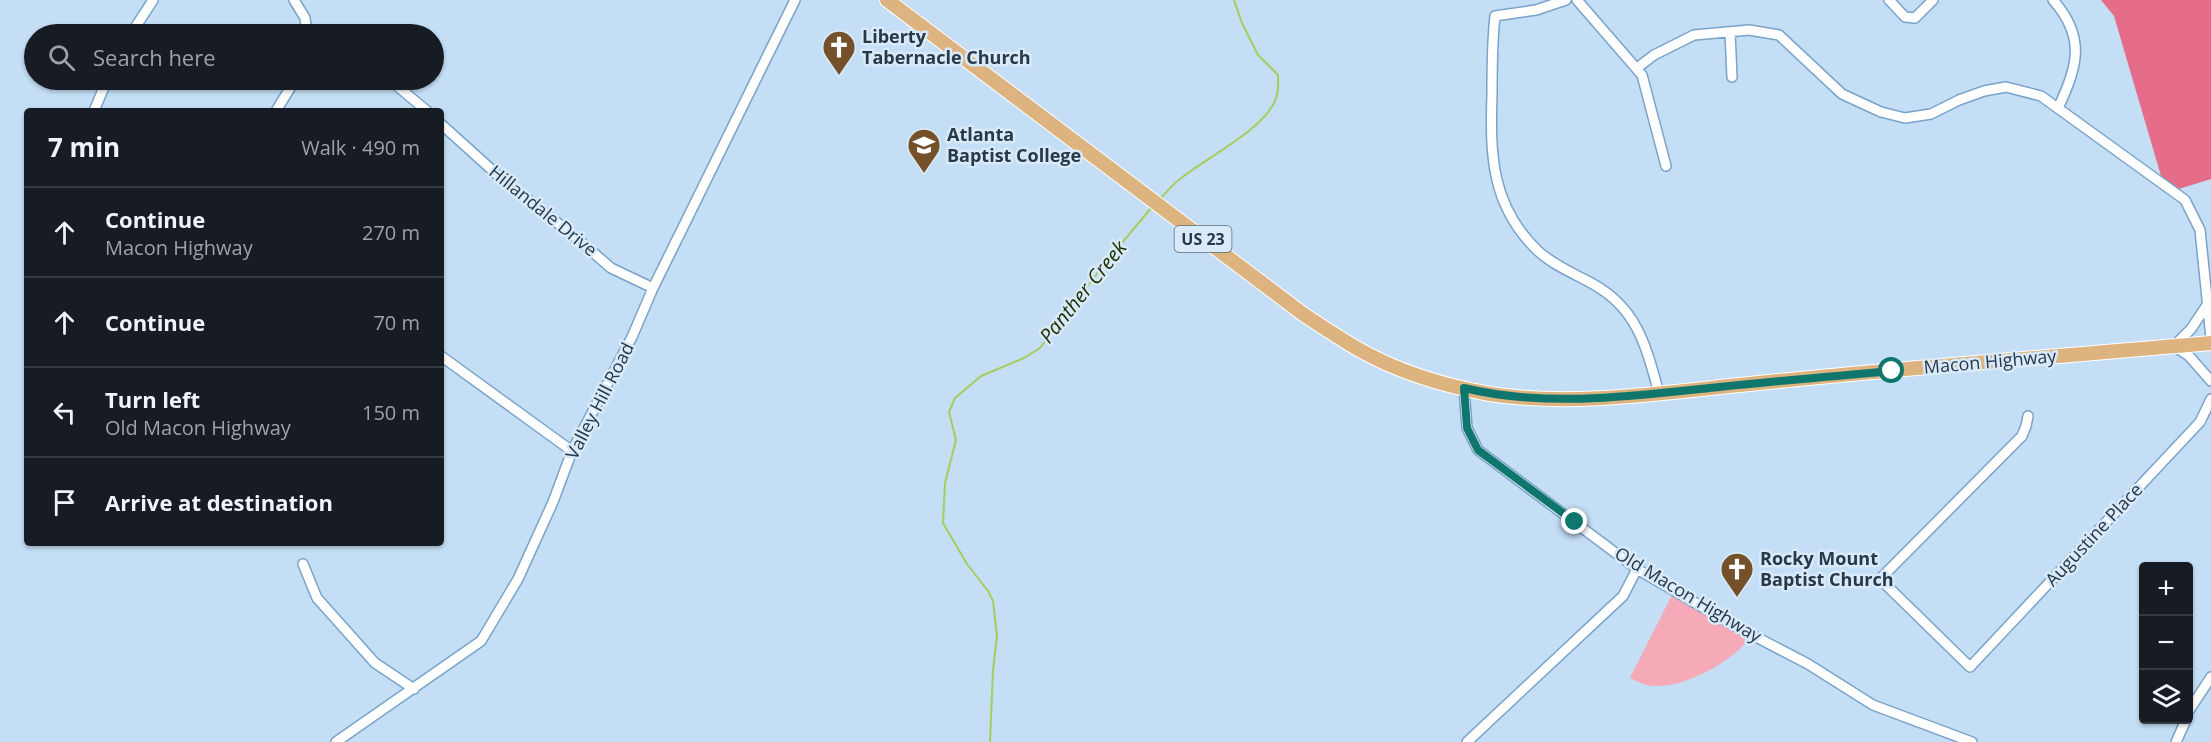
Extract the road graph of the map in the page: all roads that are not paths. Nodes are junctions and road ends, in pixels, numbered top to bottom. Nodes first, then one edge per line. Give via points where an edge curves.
1 (153, 0) edge
2 (294, 0) edge
3 (795, 0) edge
4 (887, 0) edge
5 (1566, 0) edge
6 (1577, 0) edge
7 (1889, 0) edge
8 (1933, 0) edge
9 (2053, 0) edge
10 (137, 24) edge
11 (306, 24) edge
12 (1730, 32) junction
13 (1637, 68) junction
14 (1732, 77) dead end
15 (103, 90) edge
16 (289, 90) edge
17 (402, 90) edge
18 (95, 108) edge
19 (278, 108) edge
20 (423, 108) edge
21 (2058, 108) junction
22 (444, 126) edge
23 (1666, 166) dead end
24 (653, 288) junction
25 (2209, 307) edge
26 (2211, 340) edge
27 (2174, 346) junction
28 (444, 358) edge
29 (2211, 381) edge
30 (1464, 388) junction
31 (1659, 393) junction
32 (2211, 399) edge
33 (2028, 416) dead end
34 (572, 451) junction
35 (303, 564) dead end
36 (1637, 569) junction
37 (2211, 677) edge
38 (414, 689) junction
39 (2193, 704) edge
40 (2184, 724) edge
41 (336, 742) edge
42 (1467, 742) edge
43 (1972, 742) edge
44 (2176, 742) edge

1 - 10 street
2 - 11 street
3 - 24 street, Valley Hill Road
4 - 30 main road, US 23 via 1303,314 1388,363
5 - 31 street via 1536,10 1495,16 1491,143 1494,170 1500,192 1523,235 1540,253 1614,298 1630,316 1646,346
6 - 13 street
7 - 8 street via 1905,17 1915,18
9 - 21 street via 2066,14 2076,46 2072,79
12 - 13 street via 1694,34
12 - 14 street
12 - 21 street via 1749,30 1779,35 1842,93 1881,112 1905,118 1931,114 1959,100 2006,87 2041,96
13 - 23 street
15 - 18 street
16 - 19 street
17 - 20 street
21 - 25 street via 2185,200 2200,230
22 - 24 street, Hillandale Drive via 611,268
24 - 34 street, Valley Hill Road
25 - 26 street
25 - 27 street
26 - 27 main road, Macon Highway / US 23
27 - 29 street via 2189,356
27 - 31 main road, Macon Highway / US 23
28 - 34 street
30 - 31 main road, Macon Highway / US 23 via 1555,399
30 - 36 street, Old Macon Highway via 1467,428 1478,450
32 - 33 street, Augustine Place via 2200,422 1970,666 1880,579 2022,436
34 - 38 street, Valley Hill Road via 518,579 481,641
35 - 38 street via 317,598 375,663
36 - 42 street via 1623,596
36 - 43 street, Old Macon Highway via 1808,664 1873,705
37 - 39 street
38 - 41 street, Valley Hill Road
40 - 44 street

